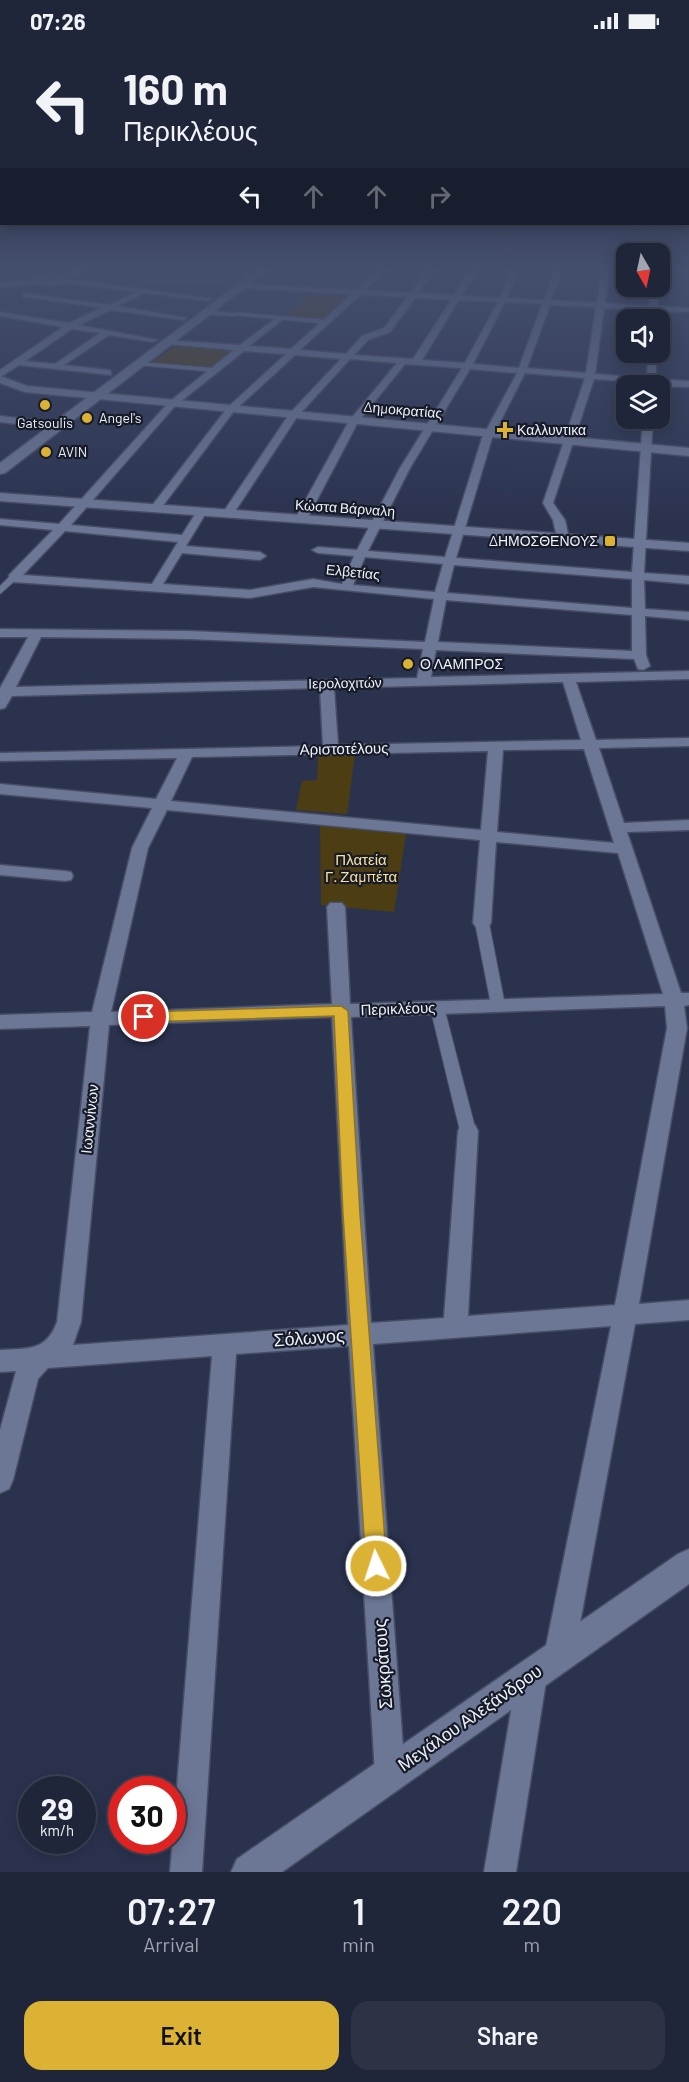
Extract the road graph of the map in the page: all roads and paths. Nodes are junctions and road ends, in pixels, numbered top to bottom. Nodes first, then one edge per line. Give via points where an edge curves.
1 (30, 354) edge
2 (75, 354) edge
3 (133, 354) edge
4 (151, 354) edge
5 (235, 354) edge
6 (292, 354) edge
7 (312, 354) edge
8 (348, 354) edge
9 (421, 354) edge
10 (475, 354) edge
11 (528, 354) edge
12 (593, 354) edge
13 (346, 357) junction
14 (0, 360) edge
15 (404, 362) junction
16 (416, 362) junction
17 (18, 363) junction
18 (138, 364) junction
19 (56, 367) junction
20 (468, 367) junction
21 (214, 370) junction
22 (522, 371) junction
23 (108, 373) junction
24 (590, 377) junction
25 (0, 378) edge
26 (616, 380) edge
27 (670, 384) edge
28 (689, 384) edge
29 (78, 395) junction
30 (94, 396) junction
31 (172, 404) junction
32 (231, 409) junction
33 (293, 415) junction
34 (0, 419) edge
35 (354, 421) junction
36 (41, 424) junction
37 (429, 428) junction
38 (647, 429) edge
39 (489, 434) junction
40 (569, 441) junction
41 (645, 448) junction
42 (689, 452) edge
43 (0, 455) edge
44 (0, 470) edge
45 (0, 496) edge
46 (83, 504) junction
47 (155, 509) junction
48 (201, 513) junction
49 (228, 514) junction
50 (301, 519) junction
51 (0, 522) edge
52 (372, 524) junction
53 (62, 528) junction
54 (457, 531) junction
55 (563, 538) junction
56 (640, 543) junction
57 (181, 544) junction
58 (689, 547) edge
59 (318, 550) dead end
60 (359, 553) junction
61 (260, 556) dead end
62 (450, 561) junction
63 (638, 576) junction
64 (14, 578) junction
65 (689, 580) edge
66 (155, 588) junction
67 (346, 588) junction
68 (0, 591) edge
69 (441, 594) junction
70 (638, 612) junction
71 (689, 616) edge
72 (0, 633) edge
73 (37, 633) junction
74 (430, 644) junction
75 (639, 655) junction
76 (689, 675) edge
77 (647, 676) junction
78 (567, 678) junction
79 (423, 681) junction
80 (327, 684) junction
81 (2, 696) edge
82 (689, 742) edge
83 (591, 744) junction
84 (496, 745) junction
85 (331, 749) junction
86 (187, 752) junction
87 (0, 757) edge
88 (0, 789) edge
89 (164, 804) junction
90 (689, 825) edge
91 (619, 828) junction
92 (489, 836) junction
93 (624, 849) junction
94 (0, 870) edge
95 (65, 876) dead end
96 (336, 907) dead end
97 (482, 923) joint
98 (682, 999) edge
99 (498, 1005) junction
100 (437, 1007) junction
101 (341, 1011) junction
102 (100, 1019) junction
103 (0, 1022) edge
104 (468, 1131) joint
105 (689, 1310) edge
106 (625, 1314) junction
107 (455, 1327) junction
108 (361, 1334) junction
109 (225, 1344) junction
110 (42, 1358) junction
111 (0, 1361) edge
112 (0, 1480) edge
113 (689, 1565) edge
114 (545, 1666) junction
115 (390, 1774) junction
116 (186, 1872) edge
117 (250, 1872) edge
118 (501, 1872) edge

1 - 17 street
2 - 19 street
3 - 23 main road
4 - 18 main road
5 - 21 street
6 - 32 street
7 - 13 street
8 - 13 street
9 - 16 street
10 - 20 street
11 - 22 street
12 - 24 street
13 - 15 street
13 - 33 street
14 - 17 street
15 - 16 street
15 - 35 street
16 - 20 street
17 - 19 street
17 - 25 street
18 - 21 street
18 - 30 main road
19 - 23 street
20 - 22 street
20 - 37 street
21 - 31 street
22 - 24 street
22 - 39 street
23 - 29 main road
24 - 26 street
24 - 40 street
25 - 29 street, Δημοκρατίας via 25,389
27 - 28 street
29 - 30 street, Δημοκρατίας
29 - 36 main road
30 - 31 street, Δημοκρατίας
30 - 44 main road
31 - 32 street, Δημοκρατίας
31 - 46 street
32 - 33 street, Δημοκρατίας
32 - 47 street
33 - 35 street, Δημοκρατίας
33 - 49 street
34 - 36 street
35 - 37 street, Δημοκρατίας
35 - 50 street
36 - 43 main road
37 - 39 street, Δημοκρατίας
37 - 52 street
38 - 41 street
39 - 40 street, Δημοκρατίας
39 - 54 street
40 - 41 street, Δημοκρατίας
40 - 55 street via 548,503 559,520
41 - 42 street, Δημοκρατίας
41 - 56 street
45 - 46 street, Κώστα Βάρναλη
46 - 47 street, Κώστα Βάρναλη
46 - 53 street
47 - 48 street, Κώστα Βάρναλη
48 - 49 street, Κώστα Βάρναλη
48 - 57 street
49 - 50 street, Κώστα Βάρναλη
50 - 52 street, Κώστα Βάρναλη
51 - 53 street
52 - 54 street, Κώστα Βάρναλη
52 - 60 street
53 - 57 street
53 - 64 street
54 - 55 street, Κώστα Βάρναλη
54 - 62 street
55 - 56 street, Κώστα Βάρναλη
56 - 58 street, Κώστα Βάρναλη
56 - 63 street
57 - 61 street
57 - 66 street
59 - 60 street
60 - 62 street
60 - 67 street
62 - 63 street
62 - 69 street
63 - 65 street
63 - 70 street
64 - 66 street, Ελβετίας
64 - 68 street
66 - 67 street, Ελβετίας via 250,594 313,583
67 - 69 street, Ελβετίας
69 - 70 street, Ελβετίας
69 - 74 street
70 - 71 street, Ελβετίας
70 - 75 street
72 - 73 street
73 - 74 street
73 - 81 street
74 - 75 street
74 - 79 street
75 - 77 street
76 - 77 street, Ιερολοχιτών
77 - 78 street, Ιερολοχιτών
78 - 79 street, Ιερολοχιτών
78 - 83 street
79 - 80 street, Ιερολοχιτών
80 - 81 street, Ιερολοχιτών
80 - 85 street
82 - 83 street, Αριστοτέλους
83 - 84 street, Αριστοτέλους
83 - 91 street
84 - 85 street, Αριστοτέλους
84 - 92 street
85 - 86 street, Αριστοτέλους
86 - 87 street, Αριστοτέλους
86 - 89 street, Ιωαννίνων
88 - 89 street
89 - 92 street
89 - 102 street, Ιωαννίνων via 140,848
90 - 91 street
91 - 93 street
92 - 93 street
92 - 97 street
93 - 98 street
94 - 95 street
96 - 101 street, Σωκράτους
97 - 99 street
98 - 99 street, Περικλέους
98 - 106 street
99 - 100 street, Περικλέους
100 - 101 street, Περικλέους
100 - 104 street
101 - 102 street, Περικλέους
101 - 108 street, Σωκράτους
102 - 103 street, Περικλέους
102 - 110 street, Ιωαννίνων via 69,1322 62,1342
104 - 107 street
105 - 106 street, Σόλωνος
106 - 107 street, Σόλωνος
106 - 114 street
107 - 108 street, Σόλωνος
108 - 109 street, Σόλωνος
108 - 115 street, Σωκράτους
109 - 110 street, Σόλωνος
109 - 116 street
110 - 111 street, Σόλωνος
110 - 112 street, Ιωαννίνων via 24,1382
113 - 114 street, Μεγάλου Αλεξάνδρου
114 - 115 street, Μεγάλου Αλεξάνδρου
114 - 118 street
115 - 117 street, Μεγάλου Αλεξάνδρου

